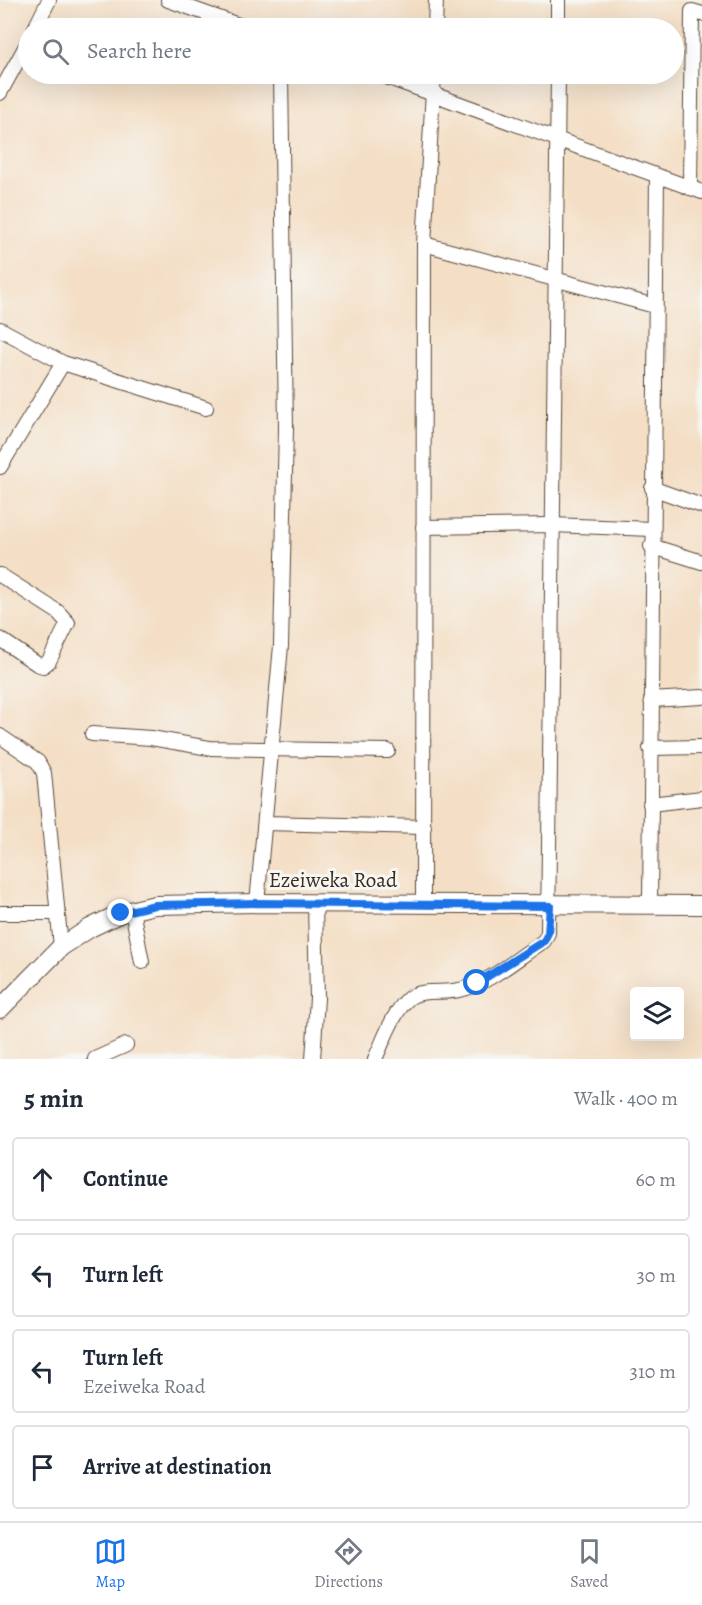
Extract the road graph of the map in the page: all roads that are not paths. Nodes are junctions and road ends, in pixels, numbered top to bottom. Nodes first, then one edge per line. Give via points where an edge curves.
1 (49, 0) edge
2 (168, 0) edge
3 (436, 0) edge
4 (558, 0) edge
5 (201, 6) edge
6 (695, 9) edge
7 (40, 18) edge
8 (226, 18) edge
9 (435, 18) edge
10 (558, 18) edge
11 (18, 60) edge
12 (281, 84) edge
13 (407, 84) edge
14 (434, 84) edge
15 (558, 84) edge
16 (0, 93) edge
17 (434, 93) junction
18 (696, 133) edge
19 (557, 139) junction
20 (657, 176) junction
21 (696, 190) edge
22 (424, 244) junction
23 (554, 280) junction
24 (655, 306) junction
25 (0, 329) edge
26 (63, 363) junction
27 (206, 408) dead end
28 (0, 467) edge
29 (652, 488) junction
30 (702, 506) edge
31 (552, 525) junction
32 (423, 527) junction
33 (652, 529) junction
34 (651, 546) junction
35 (702, 561) edge
36 (0, 575) edge
37 (0, 639) edge
38 (702, 697) edge
39 (651, 700) junction
40 (92, 734) dead end
41 (0, 736) edge
42 (702, 747) edge
43 (650, 748) junction
44 (272, 751) junction
45 (388, 751) dead end
46 (702, 798) edge
47 (650, 804) junction
48 (265, 824) junction
49 (423, 827) junction
50 (257, 903) junction
51 (315, 903) junction
52 (423, 903) junction
53 (650, 904) junction
54 (702, 905) edge
55 (550, 906) junction
56 (132, 910) junction
57 (0, 913) edge
58 (58, 913) junction
59 (61, 947) junction
60 (142, 962) dead end
61 (0, 1009) edge
62 (126, 1045) dead end
63 (95, 1059) edge
64 (313, 1059) edge
65 (375, 1059) edge

1 - 7 street
2 - 5 street
3 - 9 street
4 - 10 street
5 - 8 street
6 - 18 street
11 - 16 street
12 - 44 street via 286,428 281,646
13 - 17 street
14 - 17 street
15 - 19 street
17 - 19 street
17 - 22 street
18 - 21 street
19 - 20 street
19 - 23 street
20 - 21 street
20 - 24 street
22 - 23 street
22 - 32 street
23 - 24 street
23 - 31 street
24 - 29 street
25 - 26 street
26 - 27 street
26 - 28 street
29 - 30 street
29 - 33 street
31 - 32 street
31 - 33 street
31 - 55 street
32 - 49 street
33 - 34 street
34 - 35 street
34 - 39 street
36 - 37 street via 58,612 68,623 50,661 43,666
38 - 39 street
39 - 43 street
40 - 44 street
41 - 58 street via 39,762 44,773
42 - 43 street
43 - 47 street
44 - 45 street
44 - 48 street
46 - 47 street
47 - 53 street
48 - 49 street
48 - 50 street
49 - 52 street
50 - 51 main road, Ezeiweka Road
50 - 56 main road, Ezeiweka Road via 155,905
51 - 52 main road, Ezeiweka Road
51 - 64 street via 317,998
52 - 55 main road, Ezeiweka Road
53 - 54 main road, Ezeiweka Road
53 - 55 main road, Ezeiweka Road
55 - 65 street via 544,941 477,983 459,990 410,997
56 - 59 main road, Ezeiweka Road via 90,928
56 - 60 street
57 - 58 street
58 - 59 street
59 - 61 main road, Ezeiweka Road
62 - 63 street

